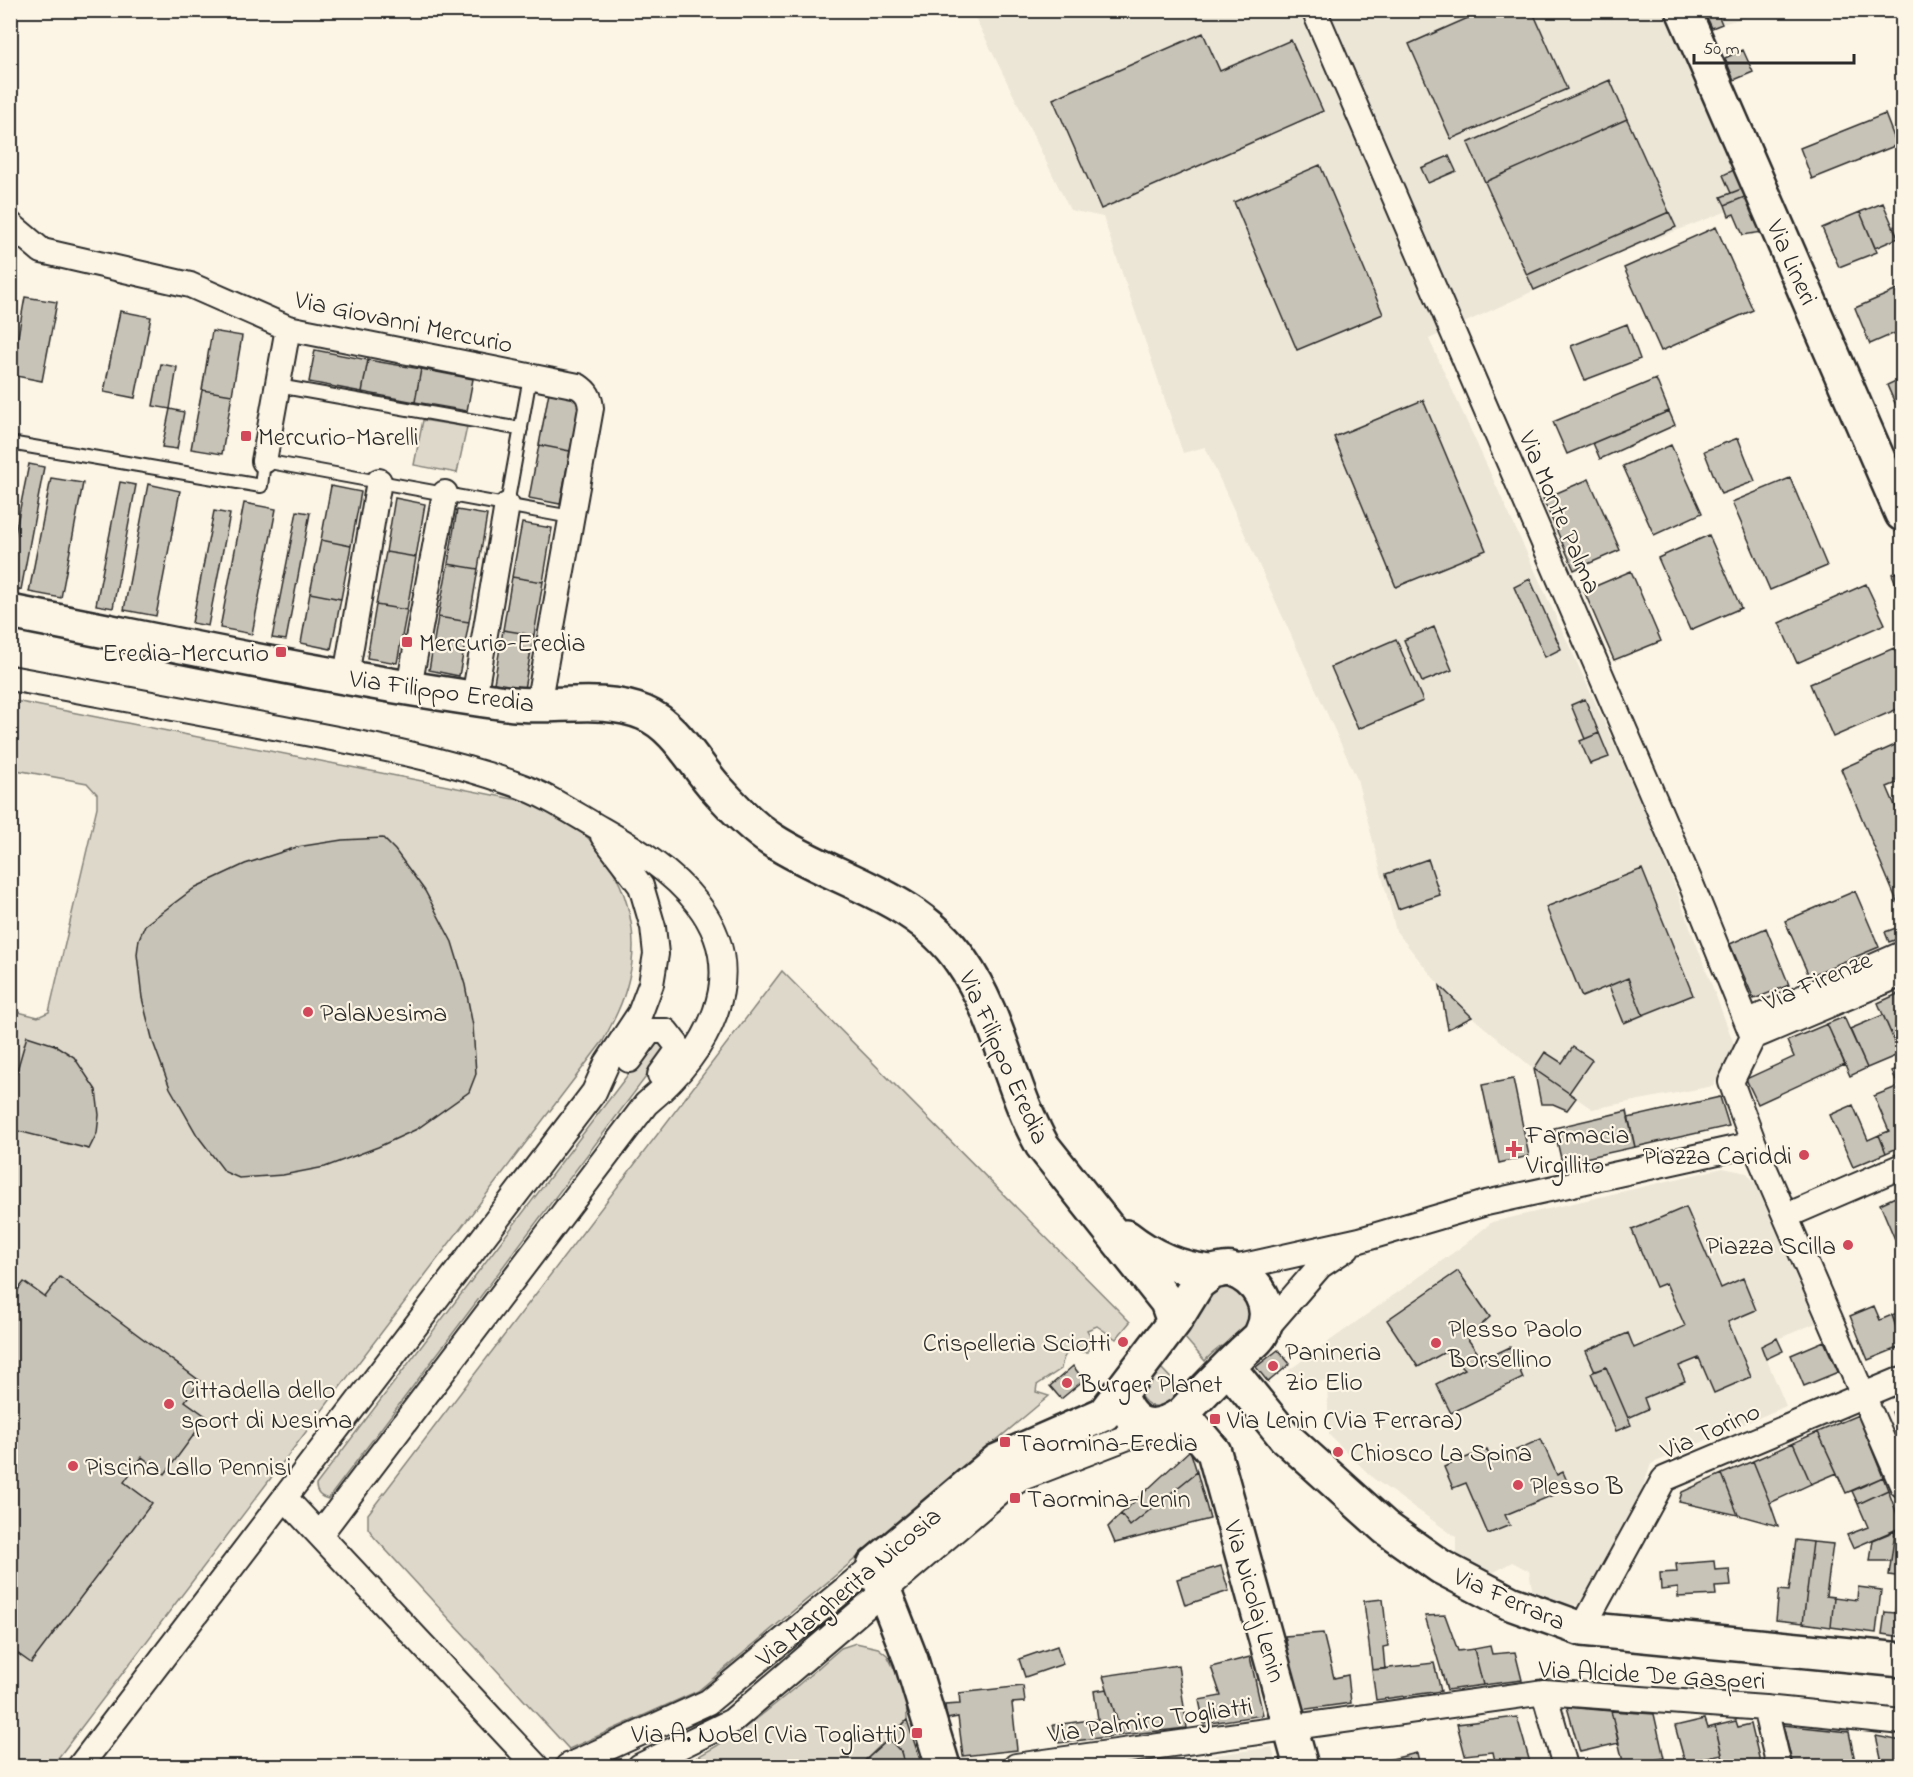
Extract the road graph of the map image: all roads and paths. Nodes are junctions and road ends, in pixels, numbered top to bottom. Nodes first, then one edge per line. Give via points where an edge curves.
1 (1314, 10) edge
2 (1683, 10) edge
3 (12, 227) edge
4 (288, 328) junction
5 (530, 376) junction
6 (278, 386) junction
7 (521, 429) junction
8 (10, 443) edge
9 (264, 461) junction
10 (379, 481) junction
11 (445, 493) junction
12 (507, 505) junction
13 (1902, 514) edge
14 (571, 517) junction
15 (10, 612) edge
16 (346, 676) junction
17 (10, 678) edge
18 (409, 687) junction
19 (474, 698) junction
20 (538, 705) junction
21 (594, 825) junction
22 (1902, 954) edge
23 (1902, 974) edge
24 (1750, 1030) junction
25 (594, 1092) junction
26 (646, 1104) junction
27 (1754, 1144) junction
28 (1902, 1166) edge
29 (1100, 1215) junction
30 (1786, 1216) junction
31 (1360, 1240) junction
32 (1221, 1271) junction
33 (1174, 1322) junction
34 (1262, 1333) junction
35 (1228, 1366) junction
36 (1902, 1379) edge
37 (1119, 1393) junction
38 (1864, 1395) junction
39 (1168, 1420) junction
40 (1902, 1485) edge
41 (285, 1498) junction
42 (321, 1533) junction
43 (879, 1578) junction
44 (1582, 1629) junction
45 (1902, 1660) edge
46 (1544, 1692) junction
47 (1765, 1708) junction
48 (1902, 1722) edge
49 (1291, 1729) junction
50 (80, 1767) edge
51 (536, 1767) edge
52 (568, 1767) edge
53 (640, 1767) edge
54 (943, 1767) edge
55 (1016, 1767) edge
56 (1301, 1767) edge
57 (1565, 1767) edge
58 (1779, 1767) edge

1 - 24 street, Via Monte Palma via 1679,856
2 - 13 main road, Via Lineri
3 - 4 street, Via Giovanni Mercurio via 42,251 190,285
4 - 5 street, Via Giovanni Mercurio
4 - 6 street
5 - 7 lane
5 - 14 street, Via Giovanni Mercurio via 578,386 587,393 591,408
6 - 7 lane
6 - 9 street
7 - 12 lane
8 - 9 lane via 261,486
9 - 10 lane
10 - 11 lane
10 - 16 street
11 - 12 lane
11 - 18 street
12 - 14 lane
12 - 19 street
14 - 20 street
15 - 16 main road, Via Filippo Eredia
16 - 18 main road, Via Filippo Eredia
17 - 21 street via 438,761 546,796
18 - 19 main road, Via Filippo Eredia
19 - 20 main road, Via Filippo Eredia
20 - 29 main road, Via Filippo Eredia via 628,707 658,720 718,791 756,828 790,850 893,900 936,932 961,960 975,984 1028,1120 1042,1145
21 - 25 street via 641,886 656,954 651,984 640,1013 607,1063
21 - 26 street via 637,849 682,886 708,919 722,955 722,994 704,1038 673,1082
22 - 24 street
23 - 24 street, Via Firenze
24 - 27 street via 1731,1083
25 - 26 street via 620,1072 650,1031 660,1030 673,1037 676,1053
25 - 41 street
26 - 42 street
27 - 30 street
27 - 31 street via 1486,1203
28 - 30 street
29 - 32 main road via 1152,1255 1192,1269
29 - 33 main road via 1167,1302
30 - 38 street
31 - 32 street
31 - 34 street via 1320,1266
32 - 33 main road, Via Margherita Nicosia via 1198,1283
32 - 34 main road via 1257,1286 1264,1297 1266,1312
33 - 37 main road, Via Margherita Nicosia
34 - 35 main road
35 - 39 main road
35 - 44 main road, Via Ferrara via 1285,1437 1386,1528 1441,1567 1510,1603
36 - 38 street, Via Torino
37 - 39 main road via 1125,1410 1138,1422
37 - 43 main road, Via Margherita Nicosia via 1104,1414 1017,1450 981,1472
38 - 40 street
38 - 44 street, Via Torino via 1664,1479
39 - 43 street, Via Margherita Nicosia via 1022,1478
39 - 49 main road, Via Nicolaj Lenin via 1203,1439 1214,1452
41 - 42 street
41 - 50 street
42 - 51 street
43 - 52 street, Via Margherita Nicosia via 708,1702
43 - 53 street, Via Margherita Nicosia via 732,1721
43 - 54 main road via 926,1705
44 - 45 main road, Via Ferrara
46 - 47 street, Via Alcide De Gasperi
46 - 49 street, Via Alcide De Gasperi
46 - 57 street
47 - 48 street, Via Alcide De Gasperi
47 - 58 street
49 - 55 street, Via Palmiro Togliatti
49 - 56 main road, Via Nicolaj Lenin

